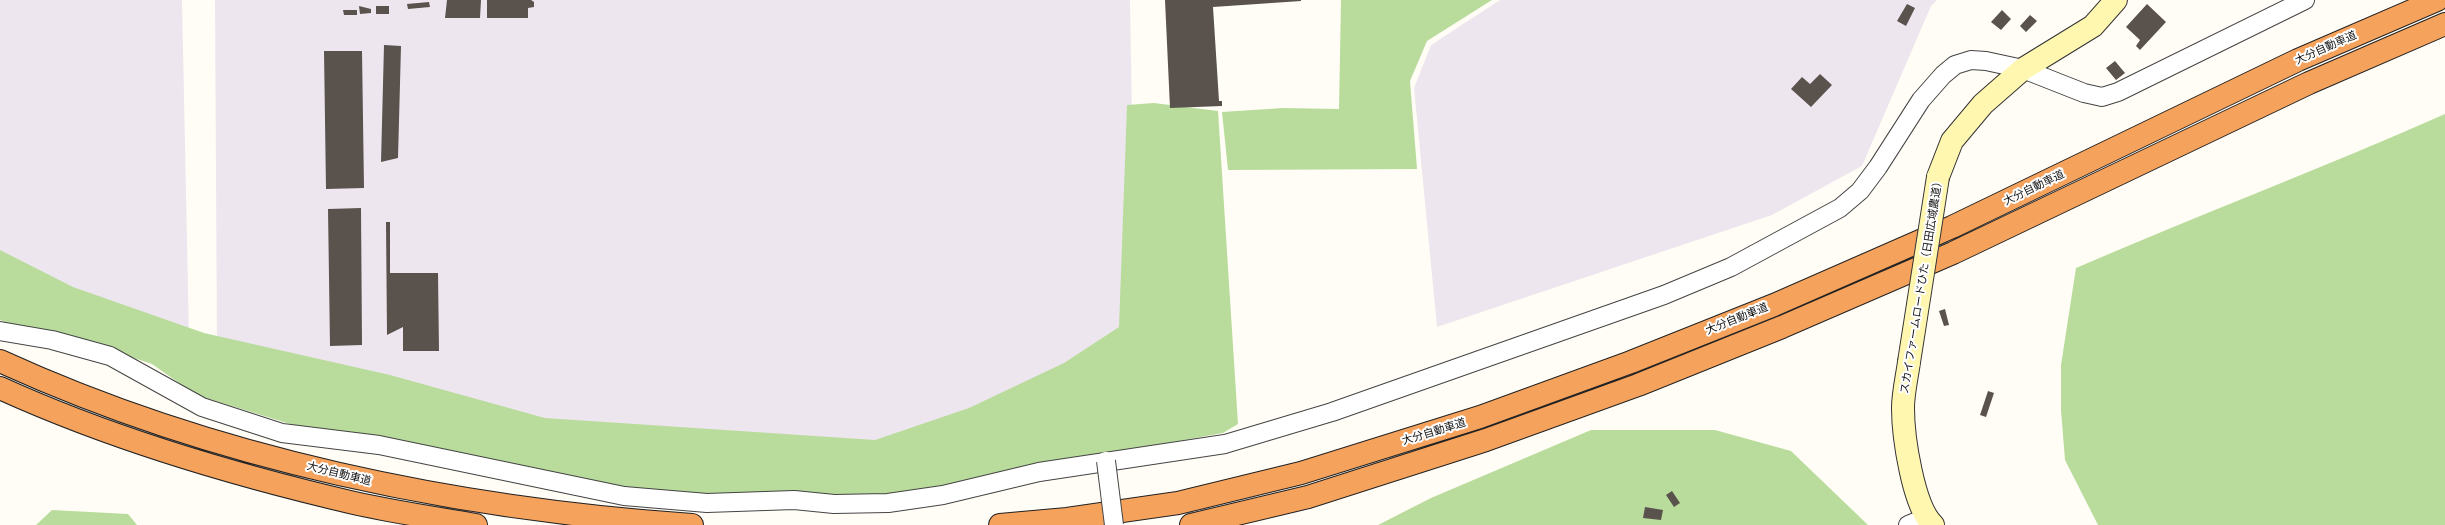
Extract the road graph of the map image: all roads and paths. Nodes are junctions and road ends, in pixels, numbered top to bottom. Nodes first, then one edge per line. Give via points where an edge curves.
1 (2116, 0) edge
2 (2305, 0) edge
3 (2437, 0) edge
4 (2445, 24) edge
5 (2023, 69) junction
6 (0, 331) edge
7 (0, 361) edge
8 (0, 388) edge
9 (1106, 461) junction
10 (1922, 522) edge
11 (476, 525) edge
12 (692, 525) edge
13 (1000, 525) edge
14 (1114, 525) edge
15 (1191, 525) edge

1 - 5 street, スカイファームロードひた（日田広域農道） via 2093,26
2 - 5 street via 2118,92 2102,97 2084,93
3 - 13 highway, 大分自動車道 via 2298,60 1952,227 1774,305 1631,362 1480,417 1301,474 1178,503 1067,519
4 - 15 highway, 大分自動車道 via 2309,82 1954,253 1768,333 1638,385 1486,440 1308,497
5 - 9 street via 1971,60 1955,65 1921,100 1860,191 1840,208 1725,270 1657,298 1332,412 1225,444
5 - 10 street, スカイファームロードひた（日田広域農道）, bridge via 1983,104 1952,141 1938,177 1903,408 1910,469
6 - 9 street via 52,340 110,356 202,407 282,433 378,445 624,496 707,503 794,500 834,504 888,503
7 - 12 highway, 大分自動車道 via 55,386 216,442 357,480 517,507
8 - 11 highway via 52,412 209,465 354,503
9 - 14 street, bridge

